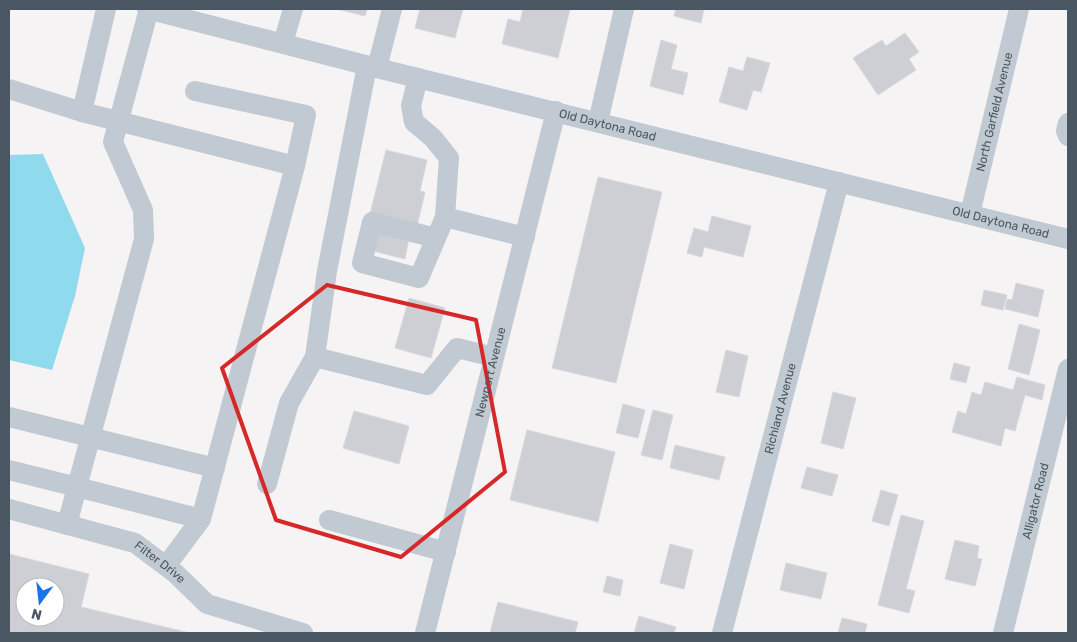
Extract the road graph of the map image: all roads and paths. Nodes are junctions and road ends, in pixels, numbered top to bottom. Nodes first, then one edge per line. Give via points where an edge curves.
1 (106, 9) edge
2 (148, 9) edge
3 (293, 9) edge
4 (392, 9) edge
5 (624, 9) edge
6 (1020, 9) edge
7 (197, 14) edge
8 (284, 43) junction
9 (372, 67) junction
10 (418, 78) junction
11 (9, 89) edge
12 (195, 91) dead end
13 (556, 111) junction
14 (82, 112) junction
15 (119, 122) junction
16 (598, 122) junction
17 (1068, 122) edge
18 (1068, 136) edge
19 (295, 166) junction
20 (839, 182) junction
21 (970, 214) junction
22 (444, 218) junction
23 (525, 236) junction
24 (436, 238) dead end
25 (1068, 239) edge
26 (315, 357) junction
27 (494, 357) junction
28 (1068, 369) edge
29 (9, 417) edge
30 (91, 438) junction
31 (215, 468) junction
32 (9, 470) edge
33 (267, 484) dead end
34 (77, 487) junction
35 (9, 509) edge
36 (201, 518) junction
37 (329, 520) dead end
38 (67, 525) junction
39 (446, 552) junction
40 (166, 566) junction
41 (303, 633) edge
42 (426, 633) edge
43 (722, 633) edge
44 (1002, 633) edge

1 - 14 street
2 - 7 street, Old Daytona Road
2 - 15 street
3 - 8 street
4 - 9 street
5 - 16 street
6 - 21 street, North Garfield Avenue
7 - 8 street, Old Daytona Road
8 - 9 street, Old Daytona Road
9 - 10 street, Old Daytona Road
9 - 26 street via 327,271
10 - 13 street, Old Daytona Road
10 - 22 street via 410,106 414,122 449,158
11 - 14 street
12 - 19 street via 306,115
13 - 16 street, Old Daytona Road
13 - 23 street, Newport Avenue
14 - 15 street
15 - 19 street
15 - 30 street via 112,142 143,210 144,239
16 - 20 street, Old Daytona Road
17 - 18 street
19 - 31 street
20 - 21 street, Old Daytona Road
20 - 43 street, Richland Avenue
21 - 25 street, Old Daytona Road
22 - 23 street
22 - 24 street
23 - 27 street, Newport Avenue
26 - 27 street via 427,385 457,348
26 - 33 street via 289,402
27 - 39 street, Newport Avenue
28 - 44 street, Alligator Road
29 - 30 street
30 - 31 street
30 - 34 street
31 - 36 street
32 - 34 street
34 - 36 street
34 - 38 street
35 - 38 street, Filter Drive
36 - 40 street
37 - 39 street
38 - 40 street, Filter Drive via 135,543
39 - 42 street, Newport Avenue
40 - 41 street, Filter Drive via 207,604

